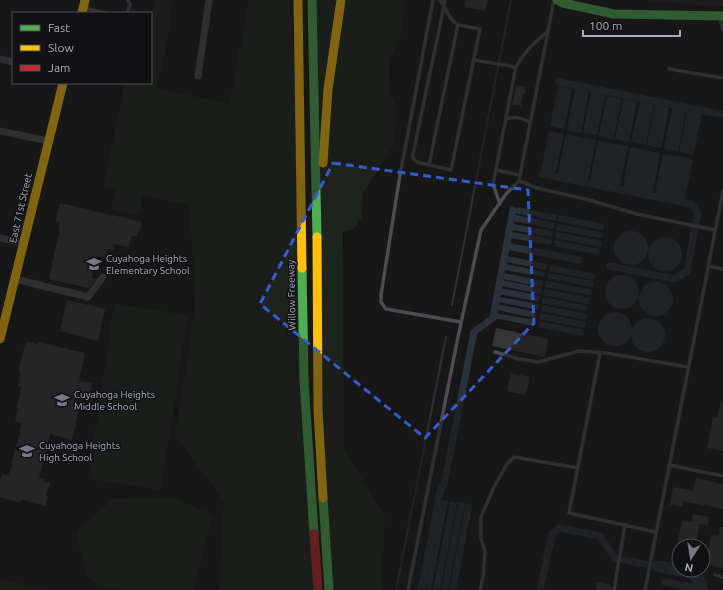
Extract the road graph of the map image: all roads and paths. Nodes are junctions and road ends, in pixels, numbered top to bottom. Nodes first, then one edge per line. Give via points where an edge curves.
1 (128, 0) edge
2 (209, 0) edge
3 (290, 0) edge
4 (298, 0) edge
5 (312, 0) edge
6 (341, 0) edge
7 (433, 0) edge
8 (440, 0) edge
9 (445, 0) edge
10 (554, 0) edge
11 (557, 0) edge
12 (444, 6) junction
13 (83, 7) edge
14 (102, 12) edge
15 (127, 12) edge
16 (721, 16) edge
17 (458, 24) junction
18 (723, 30) edge
19 (547, 32) junction
20 (0, 59) edge
21 (474, 60) junction
22 (12, 62) edge
23 (516, 67) junction
24 (669, 69) dead end
25 (198, 76) dead end
26 (723, 78) edge
27 (63, 84) edge
28 (299, 119) junction
29 (506, 119) junction
30 (530, 122) junction
31 (0, 131) edge
32 (48, 141) junction
33 (429, 165) junction
34 (496, 170) junction
35 (520, 175) junction
36 (519, 181) junction
37 (723, 191) edge
38 (500, 204) junction
39 (715, 230) junction
40 (0, 238) edge
41 (317, 240) junction
42 (23, 243) junction
43 (708, 266) junction
44 (723, 269) edge
45 (103, 277) dead end
46 (15, 279) junction
47 (4, 306) edge
48 (461, 322) junction
49 (0, 339) edge
50 (495, 352) dead end
51 (600, 353) junction
52 (688, 367) junction
53 (669, 466) junction
54 (578, 468) junction
55 (723, 476) edge
56 (625, 525) junction
57 (656, 532) junction
58 (715, 576) dead end
59 (723, 577) edge
60 (318, 590) edge
61 (329, 590) edge
62 (408, 590) edge
63 (480, 590) edge
64 (614, 590) edge
65 (645, 590) edge

1 - 15 lane via 130,5
2 - 25 street
3 - 28 main road
4 - 28 main road, Willow Freeway
5 - 41 main road
6 - 41 main road via 328,89
7 - 48 lane via 399,181 381,302 386,309
8 - 12 lane
9 - 12 lane
10 - 19 lane
11 - 16 main road via 614,14
12 - 17 lane via 452,20
12 - 33 lane via 413,154 417,162
13 - 14 lane
16 - 18 lane
17 - 21 lane via 480,29
17 - 33 lane
19 - 23 lane via 526,50
19 - 30 lane
20 - 22 street
21 - 23 lane
21 - 33 lane via 451,170
23 - 29 lane
24 - 26 lane
27 - 32 main road, East 71st Street
28 - 60 main road, Willow Freeway via 304,380
29 - 30 lane via 514,116
29 - 34 lane
30 - 35 lane
31 - 32 street
32 - 42 main road, East 71st Street
34 - 35 lane
34 - 38 lane via 493,184
35 - 36 lane
36 - 38 lane
36 - 39 lane via 637,214
37 - 39 lane
38 - 48 lane via 481,230
39 - 43 lane
40 - 42 street
41 - 61 main road via 318,409
42 - 46 main road, East 71st Street
43 - 44 lane
43 - 52 lane
45 - 46 street via 88,297
46 - 47 main road, East 71st Street
47 - 49 main road, East 71st Street
48 - 62 lane
50 - 51 lane via 538,362 579,351
51 - 52 lane
51 - 54 lane
52 - 53 lane
53 - 55 lane
53 - 57 lane
54 - 56 lane via 569,513
54 - 63 lane via 514,457 507,464 481,518 481,538 485,552
56 - 57 lane
56 - 64 lane
57 - 65 lane
58 - 59 lane

